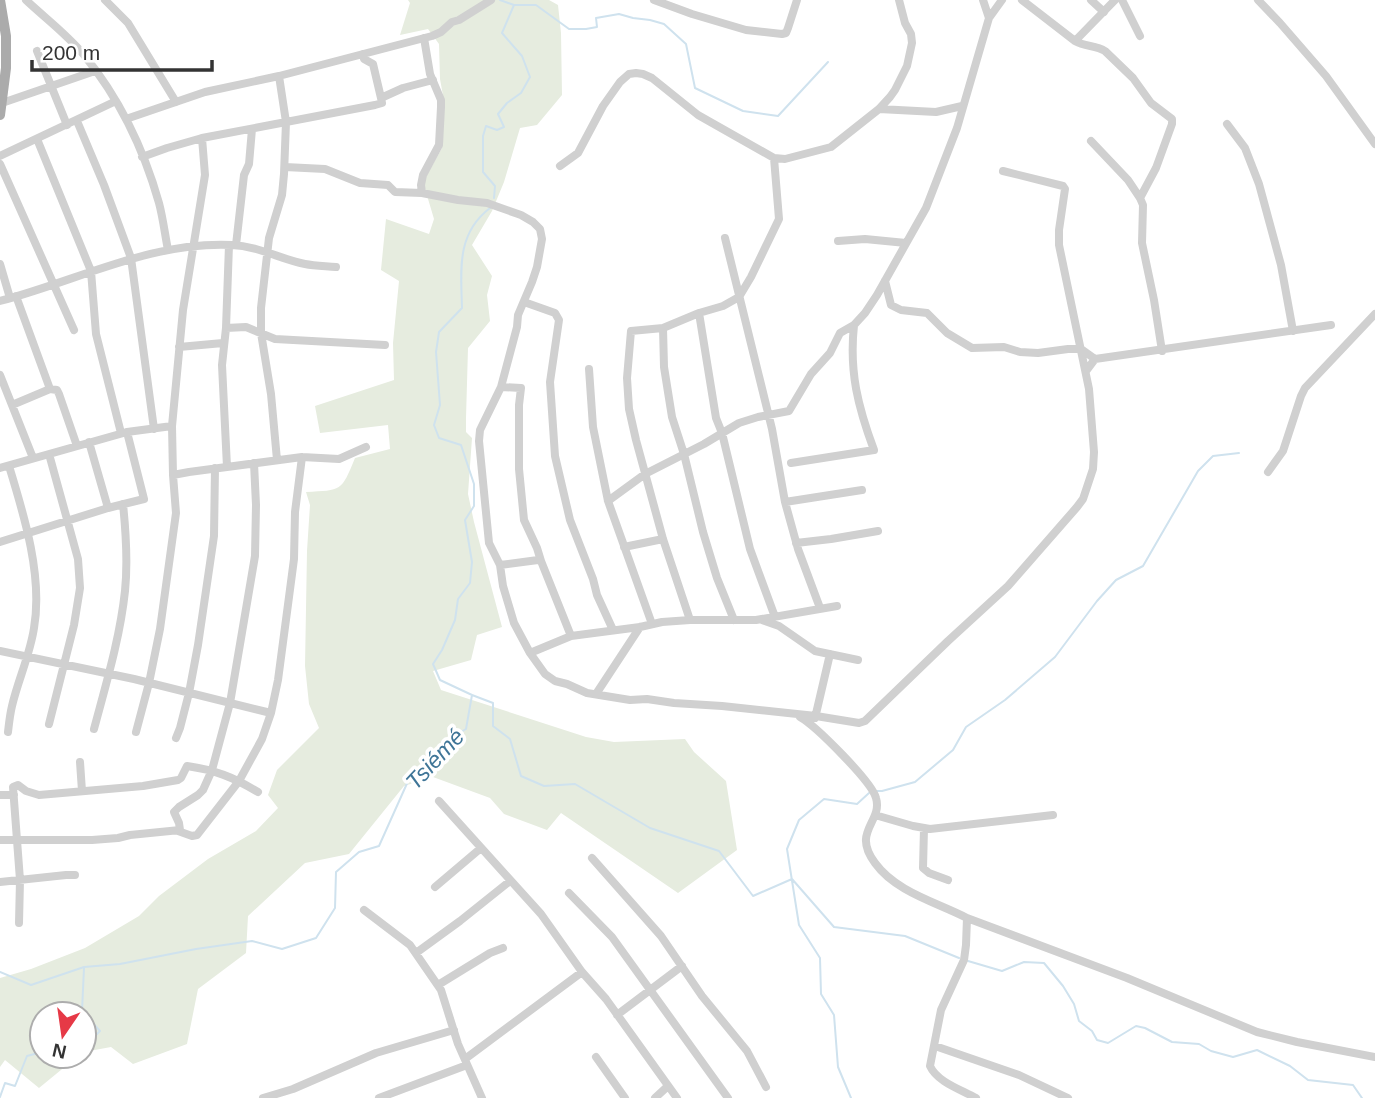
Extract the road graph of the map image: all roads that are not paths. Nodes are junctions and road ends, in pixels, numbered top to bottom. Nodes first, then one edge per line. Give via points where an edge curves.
1 (26, 0) edge
2 (105, 0) edge
3 (491, 0) edge
4 (654, 0) edge
5 (797, 0) edge
6 (899, 0) edge
7 (983, 0) edge
8 (1002, 0) edge
9 (1021, 0) edge
10 (1091, 0) edge
11 (1115, 0) edge
12 (1122, 0) edge
13 (1258, 0) edge
14 (0, 1) edge
15 (1104, 12) junction
16 (989, 18) junction
17 (1140, 36) dead end
18 (424, 38) junction
19 (1075, 41) junction
20 (37, 51) dead end
21 (363, 54) junction
22 (95, 71) junction
23 (278, 75) junction
24 (433, 80) junction
25 (52, 86) junction
26 (381, 98) junction
27 (116, 101) junction
28 (176, 102) junction
29 (962, 106) junction
30 (1, 109) edge
31 (879, 109) junction
32 (126, 120) junction
33 (77, 121) junction
34 (286, 122) junction
35 (1227, 124) dead end
36 (67, 125) junction
37 (252, 129) junction
38 (202, 138) junction
39 (37, 139) junction
40 (1091, 141) dead end
41 (1375, 144) edge
42 (0, 156) edge
43 (142, 157) junction
44 (774, 158) junction
45 (0, 164) edge
46 (560, 166) dead end
47 (285, 167) junction
48 (1003, 171) dead end
49 (422, 193) junction
50 (1140, 198) junction
51 (725, 238) dead end
52 (838, 242) dead end
53 (906, 243) junction
54 (232, 245) junction
55 (193, 247) junction
56 (168, 250) junction
57 (267, 252) junction
58 (131, 258) junction
59 (0, 264) edge
60 (337, 267) dead end
61 (91, 271) junction
62 (885, 281) junction
63 (53, 285) junction
64 (13, 297) junction
65 (739, 297) junction
66 (0, 301) edge
67 (524, 302) junction
68 (699, 313) junction
69 (1375, 314) edge
70 (853, 325) junction
71 (1331, 325) dead end
72 (226, 328) junction
73 (663, 328) junction
74 (74, 330) dead end
75 (1293, 331) junction
76 (261, 333) junction
77 (223, 343) junction
78 (385, 345) dead end
79 (179, 347) junction
80 (1082, 349) junction
81 (1162, 351) junction
82 (1095, 359) junction
83 (589, 369) dead end
84 (1086, 370) junction
85 (0, 375) edge
86 (501, 387) junction
87 (50, 389) junction
88 (12, 405) junction
89 (768, 415) junction
90 (172, 426) junction
91 (154, 429) junction
92 (124, 433) junction
93 (722, 433) junction
94 (89, 442) junction
95 (77, 446) junction
96 (366, 447) dead end
97 (49, 454) junction
98 (684, 454) junction
99 (302, 457) junction
100 (33, 458) junction
101 (277, 460) junction
102 (254, 463) junction
103 (790, 463) dead end
104 (4, 467) edge
105 (227, 467) junction
106 (215, 468) junction
107 (1268, 471) dead end
108 (645, 474) junction
109 (173, 475) junction
110 (862, 490) dead end
111 (608, 501) junction
112 (785, 502) junction
113 (123, 504) junction
114 (108, 508) junction
115 (68, 522) junction
116 (878, 531) dead end
117 (28, 534) junction
118 (663, 539) junction
119 (0, 542) edge
120 (796, 543) junction
121 (624, 547) junction
122 (541, 561) junction
123 (500, 565) junction
124 (837, 606) dead end
125 (820, 608) junction
126 (775, 617) junction
127 (690, 620) junction
128 (734, 620) junction
129 (756, 620) junction
130 (652, 624) junction
131 (640, 627) junction
132 (613, 630) junction
133 (571, 636) junction
134 (0, 651) edge
135 (530, 653) junction
136 (830, 654) junction
137 (27, 656) junction
138 (858, 660) dead end
139 (65, 664) junction
140 (108, 674) junction
141 (149, 683) junction
142 (189, 693) junction
143 (596, 694) junction
144 (230, 703) junction
145 (0, 704) edge
146 (12, 705) junction
147 (271, 713) junction
148 (814, 720) junction
149 (49, 724) dead end
150 (94, 729) dead end
151 (8, 732) dead end
152 (136, 732) dead end
153 (176, 738) dead end
154 (80, 762) dead end
155 (212, 770) junction
156 (239, 781) junction
157 (82, 791) junction
158 (258, 792) dead end
159 (0, 795) edge
160 (13, 795) junction
161 (439, 801) dead end
162 (876, 815) junction
163 (1053, 815) dead end
164 (924, 828) junction
165 (178, 831) junction
166 (0, 840) edge
167 (16, 840) junction
168 (481, 848) junction
169 (592, 858) dead end
170 (75, 875) dead end
171 (20, 880) junction
172 (948, 880) dead end
173 (510, 881) junction
174 (0, 882) edge
175 (435, 887) dead end
176 (569, 893) dead end
177 (364, 910) dead end
178 (967, 918) junction
179 (19, 923) dead end
180 (503, 948) dead end
181 (416, 953) junction
182 (682, 966) junction
183 (582, 972) junction
184 (438, 985) junction
185 (650, 990) junction
186 (617, 1015) junction
187 (454, 1030) junction
188 (935, 1046) junction
189 (596, 1057) dead end
190 (1375, 1057) edge
191 (466, 1062) junction
192 (668, 1086) junction
193 (766, 1087) dead end
194 (263, 1098) edge
195 (379, 1098) edge
196 (482, 1098) edge
197 (625, 1098) edge
198 (654, 1098) edge
199 (677, 1098) edge
200 (728, 1098) edge
201 (976, 1098) edge
202 (1069, 1098) edge

1 - 22 street via 76,46
2 - 28 street via 128,23
3 - 18 street
4 - 5 street via 746,30 782,34
6 - 31 street via 912,43 907,66
7 - 16 street
8 - 16 street
9 - 19 street
10 - 15 street
11 - 15 street
12 - 17 street
13 - 41 street via 1326,76
14 - 30 main road via 6,36
15 - 19 street
16 - 29 street
18 - 21 street
18 - 24 street
19 - 50 street via 1105,51 1151,103 1172,119 1156,168
20 - 25 street
21 - 23 street
21 - 26 street via 373,64
22 - 25 street
22 - 27 street
23 - 28 street
23 - 34 street
24 - 26 street
24 - 49 street via 440,100 439,145 423,175
25 - 30 street
25 - 36 street
26 - 34 street via 382,103 375,105
27 - 32 street
27 - 33 street
28 - 32 street
29 - 31 street via 936,112
29 - 53 street via 926,208
31 - 44 street via 831,147
32 - 43 street
33 - 36 street
33 - 58 street
34 - 37 street
34 - 47 street
35 - 75 street via 1245,148 1259,184
36 - 39 street
37 - 38 street
37 - 54 street
38 - 43 street
38 - 55 street via 205,175
39 - 42 street
39 - 61 street
40 - 50 street
43 - 56 street via 159,204
44 - 46 street via 698,115 652,78 636,73 620,82 578,153
44 - 65 street via 779,219
45 - 63 street
47 - 49 street via 325,169 360,183 388,185 395,192
47 - 57 street
48 - 80 street via 1065,189 1059,245
49 - 67 street via 487,203 540,229 541,248
50 - 81 street via 1142,243
51 - 65 street
52 - 53 street
53 - 62 street
54 - 55 street
54 - 57 street
54 - 72 street
55 - 56 street
55 - 79 street
56 - 58 street
57 - 60 street via 304,264
57 - 76 street
58 - 61 street
58 - 91 street
59 - 64 street
61 - 63 street
61 - 92 street via 96,334
62 - 70 street
62 - 80 street via 891,305 927,313 947,333 972,348 1038,353
63 - 64 street
63 - 74 street
64 - 66 street
64 - 87 street
65 - 68 street
65 - 89 street
67 - 86 street
67 - 132 street via 555,313 559,320 550,382 555,456 570,520
68 - 73 street
68 - 93 street
69 - 107 street via 1306,388 1283,451
70 - 89 street via 840,333 789,411
70 - 103 street via 853,375 874,450
71 - 75 street
72 - 76 street via 246,327
72 - 77 street
73 - 98 street via 672,417
73 - 108 street via 631,331 629,409
75 - 81 street
76 - 78 street via 275,339
76 - 101 street
77 - 79 street
77 - 105 street
79 - 90 street
80 - 82 street
80 - 84 street
81 - 82 street
82 - 84 street
83 - 111 street via 593,427
84 - 148 street via 1093,469 1077,507 1008,586 865,720
85 - 88 street
86 - 122 street via 521,388 519,469 524,520
86 - 123 street via 479,441 489,542
87 - 88 street
87 - 95 street via 58,391
88 - 100 street
89 - 93 street
89 - 112 street
90 - 91 street
90 - 109 street
91 - 92 street
92 - 94 street
92 - 113 street via 144,499
93 - 98 street
93 - 126 street via 750,549
94 - 95 street
94 - 114 street
95 - 97 street
96 - 99 street via 339,458
97 - 100 street
97 - 115 street
98 - 108 street
98 - 128 street via 702,532
99 - 101 street
99 - 147 street via 291,584
100 - 104 street
101 - 102 street
102 - 105 street
102 - 144 street via 255,556
104 - 117 street
105 - 106 street
106 - 109 street
106 - 142 street via 214,536
108 - 111 street
108 - 118 street
109 - 141 street via 176,513
110 - 112 street
111 - 121 street
112 - 120 street
113 - 114 street
113 - 140 street via 125,590
114 - 115 street
115 - 117 street
115 - 139 street via 80,588
116 - 120 street
117 - 119 street
117 - 137 street via 36,602
118 - 121 street
118 - 127 street
120 - 125 street
121 - 130 street
122 - 123 street
122 - 133 street
123 - 135 street via 514,623
124 - 125 street
125 - 126 street
126 - 129 street
127 - 128 street
127 - 130 street
128 - 129 street
129 - 136 street via 779,626 810,649
130 - 131 street
131 - 132 street
131 - 143 street
132 - 133 street
133 - 135 street
134 - 137 street
135 - 143 street via 555,681
136 - 138 street
136 - 148 street
137 - 139 street
137 - 146 street
139 - 140 street
139 - 149 street
140 - 141 street
140 - 150 street
141 - 142 street
141 - 152 street
142 - 144 street
142 - 153 street
143 - 148 street
144 - 147 street
144 - 155 street
145 - 146 street
146 - 151 street
147 - 156 street
148 - 162 street via 872,790 877,799
154 - 157 street
155 - 156 street
155 - 157 street via 187,766 178,780
155 - 165 street via 203,790 174,812
156 - 158 street
156 - 165 street via 197,835
157 - 160 street via 40,795 18,785
159 - 160 street
160 - 167 street
161 - 168 street
162 - 164 street
162 - 178 street via 865,839 879,868 902,887
163 - 164 street
164 - 172 street via 923,868
165 - 167 street via 92,840
166 - 167 street
167 - 171 street
168 - 173 street
168 - 175 street
169 - 182 street
170 - 171 street
171 - 174 street
171 - 179 street
173 - 181 street
173 - 183 street via 541,914
176 - 185 street via 612,936
177 - 181 street
178 - 188 street via 964,960 941,1010
178 - 190 street via 1257,1032
180 - 184 street
181 - 184 street
182 - 185 street
182 - 193 street via 747,1051
183 - 186 street
183 - 191 street
184 - 187 street
185 - 186 street
185 - 200 street
186 - 192 street
187 - 191 street
187 - 194 street via 376,1053
188 - 201 street via 932,1071
188 - 202 street
189 - 197 street
191 - 195 street
191 - 196 street
192 - 198 street
192 - 199 street

